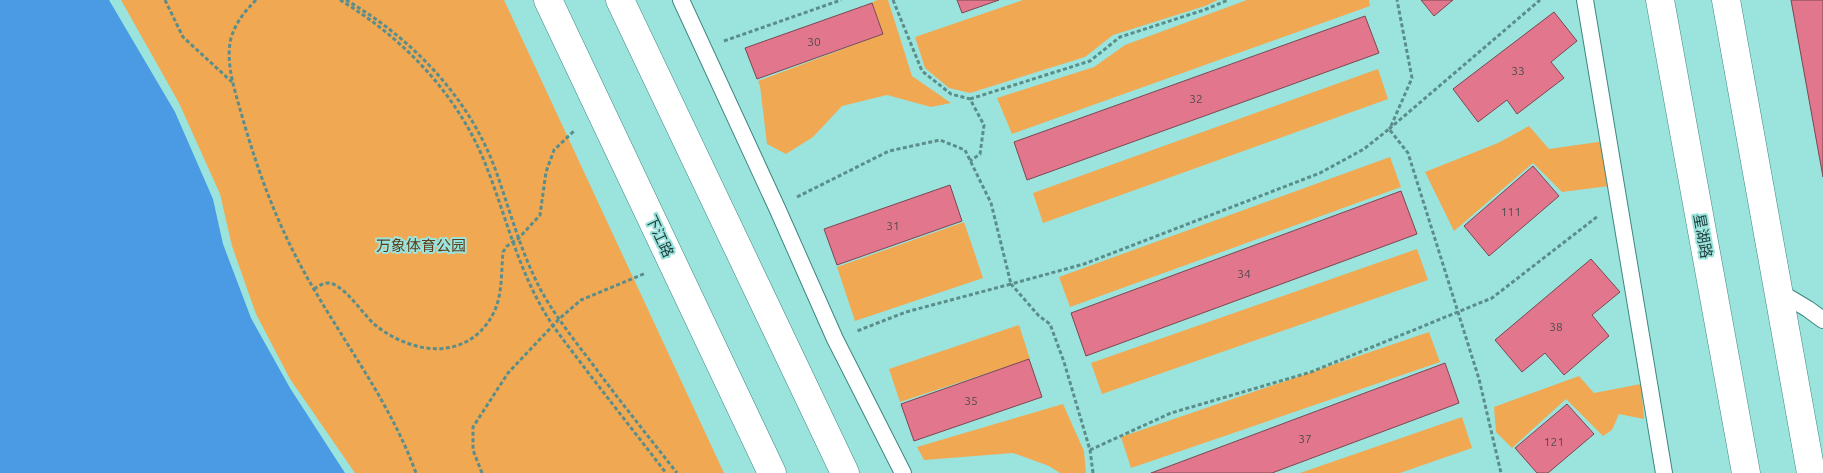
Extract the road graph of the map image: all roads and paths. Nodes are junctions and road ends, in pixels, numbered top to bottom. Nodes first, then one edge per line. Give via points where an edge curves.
1 (165, 0) edge
2 (256, 0) edge
3 (340, 0) edge
4 (346, 0) edge
5 (548, 0) edge
6 (620, 0) edge
7 (681, 0) edge
8 (841, 0) edge
9 (893, 0) edge
10 (1228, 0) edge
11 (1397, 0) edge
12 (1540, 0) edge
13 (1585, 0) edge
14 (1660, 0) edge
15 (1726, 0) edge
16 (704, 48) junction
17 (232, 82) junction
18 (970, 99) junction
19 (1389, 129) junction
20 (575, 130) dead end
21 (970, 161) junction
22 (1617, 200) junction
23 (777, 208) junction
24 (519, 238) junction
25 (672, 262) junction
26 (1011, 284) junction
27 (314, 289) junction
28 (1778, 291) junction
29 (1458, 312) junction
30 (559, 319) junction
31 (1823, 320) edge
32 (835, 339) junction
33 (1090, 450) junction
34 (416, 473) edge
35 (482, 473) edge
36 (666, 473) edge
37 (677, 473) edge
38 (772, 473) edge
39 (845, 473) edge
40 (903, 473) edge
41 (1094, 473) edge
42 (1501, 473) edge
43 (1664, 473) edge
44 (1746, 473) edge
45 (1811, 473) edge

1 - 17 path via 183,37
2 - 17 path via 236,24 231,38
3 - 36 path, bridge via 396,40 432,76 459,112 487,167 526,279 545,314
4 - 24 path via 403,39 440,76 459,102 476,128 496,172
5 - 25 main road, 下江路
6 - 39 main road
7 - 16 lane
8 - 16 path
9 - 18 path via 922,71 950,94
10 - 18 path via 1120,37 1090,61
11 - 19 path via 1412,78
12 - 19 path
13 - 22 lane
14 - 44 main road, 星湖路
15 - 28 main road
16 - 23 lane
17 - 27 path via 271,204
18 - 21 path via 984,126 980,154
19 - 26 path via 1364,150 1320,173 1084,264
19 - 29 path via 1408,153
20 - 24 path via 554,150 546,172 540,215
21 - 23 path via 965,150 940,140 888,151
21 - 26 path via 991,203
22 - 29 path via 1492,298
22 - 43 lane
23 - 32 lane
24 - 27 path via 503,252 499,297 493,315 478,335 444,349 423,348 404,342 378,327 334,284 325,283
24 - 30 path via 529,265
25 - 30 path via 582,300
25 - 38 main road, 下江路
26 - 32 path via 906,312
26 - 33 path via 1050,324
27 - 34 path via 379,394
28 - 31 lane
28 - 45 main road
29 - 33 path via 1311,372 1171,413
29 - 42 path
30 - 35 path via 508,372 473,427 473,450
30 - 37 path
32 - 40 lane
33 - 41 path

